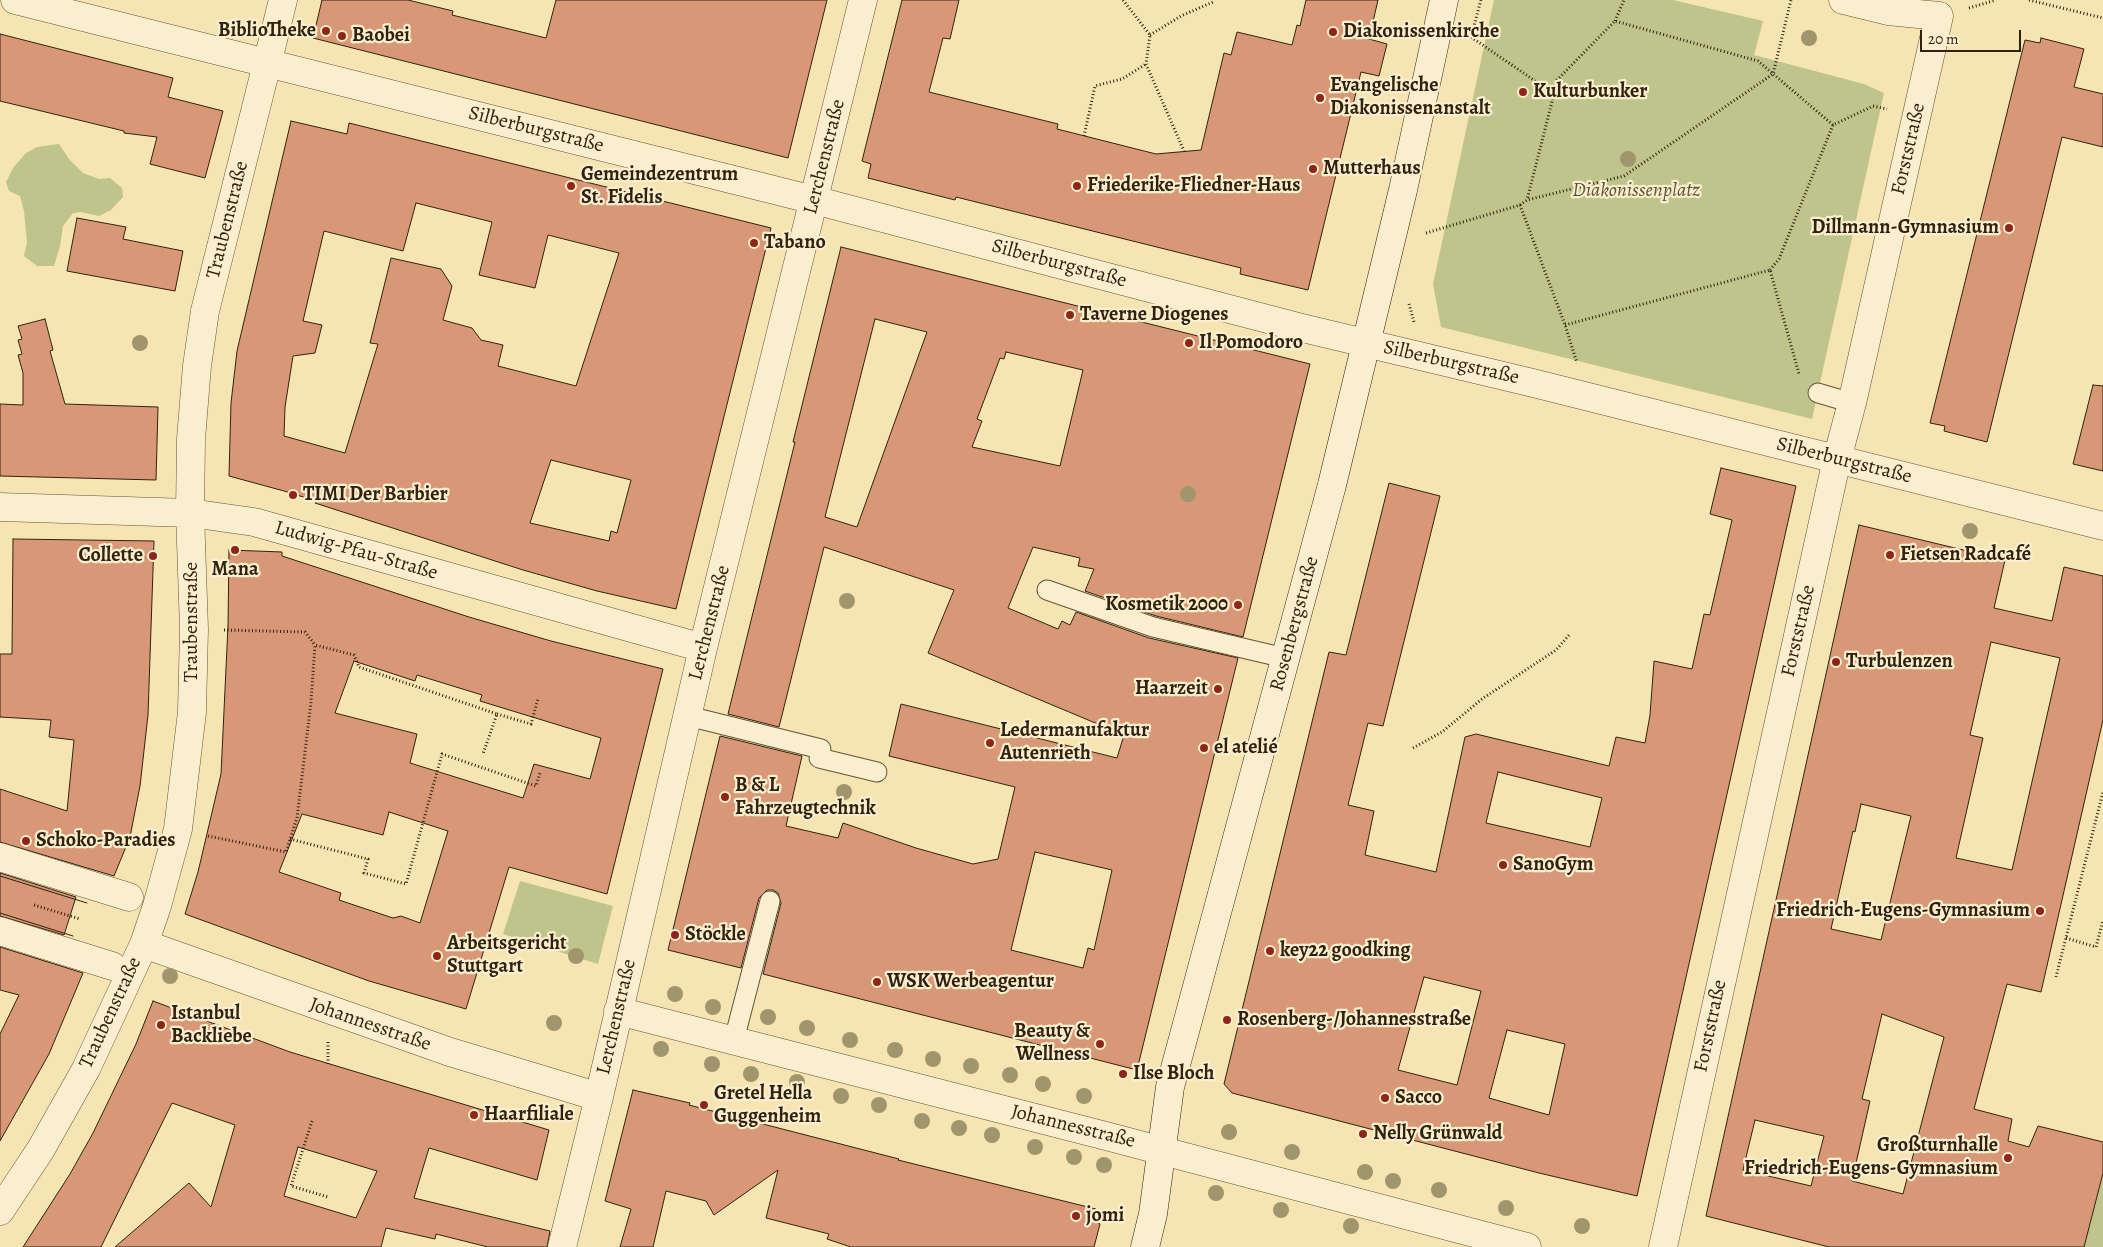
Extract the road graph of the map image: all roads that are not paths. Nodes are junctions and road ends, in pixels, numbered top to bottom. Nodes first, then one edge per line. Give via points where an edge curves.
1 (15, 0) edge
2 (283, 0) edge
3 (863, 0) edge
4 (1444, 0) edge
5 (1843, 0) edge
6 (267, 62) junction
7 (814, 200) junction
8 (1366, 343) junction
9 (1818, 393) dead end
10 (1852, 403) junction
11 (1837, 459) junction
12 (0, 507) edge
13 (190, 513) junction
14 (2103, 526) edge
15 (1047, 590) dead end
16 (703, 648) junction
17 (1285, 658) junction
18 (688, 716) junction
19 (877, 772) dead end
20 (0, 857) edge
21 (129, 898) dead end
22 (770, 901) dead end
23 (0, 931) edge
24 (144, 944) junction
25 (112, 966) dead end
26 (618, 1011) junction
27 (734, 1040) junction
28 (599, 1098) junction
29 (1162, 1150) junction
30 (0, 1211) edge
31 (562, 1247) edge
32 (1145, 1247) edge
33 (1527, 1247) edge
34 (1663, 1247) edge

1 - 6 street, Silberburgstraße
2 - 6 street, Traubenstraße
3 - 7 street, Lerchenstraße
4 - 8 street, Rosenbergstraße
5 - 10 street, Forststraße via 1888,11 1939,16
6 - 7 street, Silberburgstraße
6 - 13 street, Traubenstraße via 206,310 191,439
7 - 8 street, Silberburgstraße
7 - 16 street, Lerchenstraße
8 - 11 street, Silberburgstraße
8 - 17 street, Rosenbergstraße
9 - 10 lane
10 - 11 street, Forststraße
11 - 14 street, Silberburgstraße
11 - 34 street, Forststraße
12 - 13 street, Ludwig-Pfau-Straße
13 - 16 street, Ludwig-Pfau-Straße via 254,522
13 - 24 street, Traubenstraße via 194,629 192,712 178,829
15 - 17 lane via 1153,627
16 - 18 street, Lerchenstraße
17 - 29 street, Rosenbergstraße via 1170,1087
18 - 19 lane via 821,749 819,758
18 - 26 street, Lerchenstraße
20 - 21 street
22 - 27 lane
23 - 25 street
24 - 28 street, Johannesstraße via 450,1052
24 - 30 street, Traubenstraße via 86,1069 41,1149
26 - 27 street, Johannesstraße
26 - 28 street, Lerchenstraße
27 - 29 street, Johannesstraße
28 - 31 street, Lerchenstraße
29 - 32 street, Rosenbergstraße via 1154,1214
29 - 33 street, Johannesstraße

